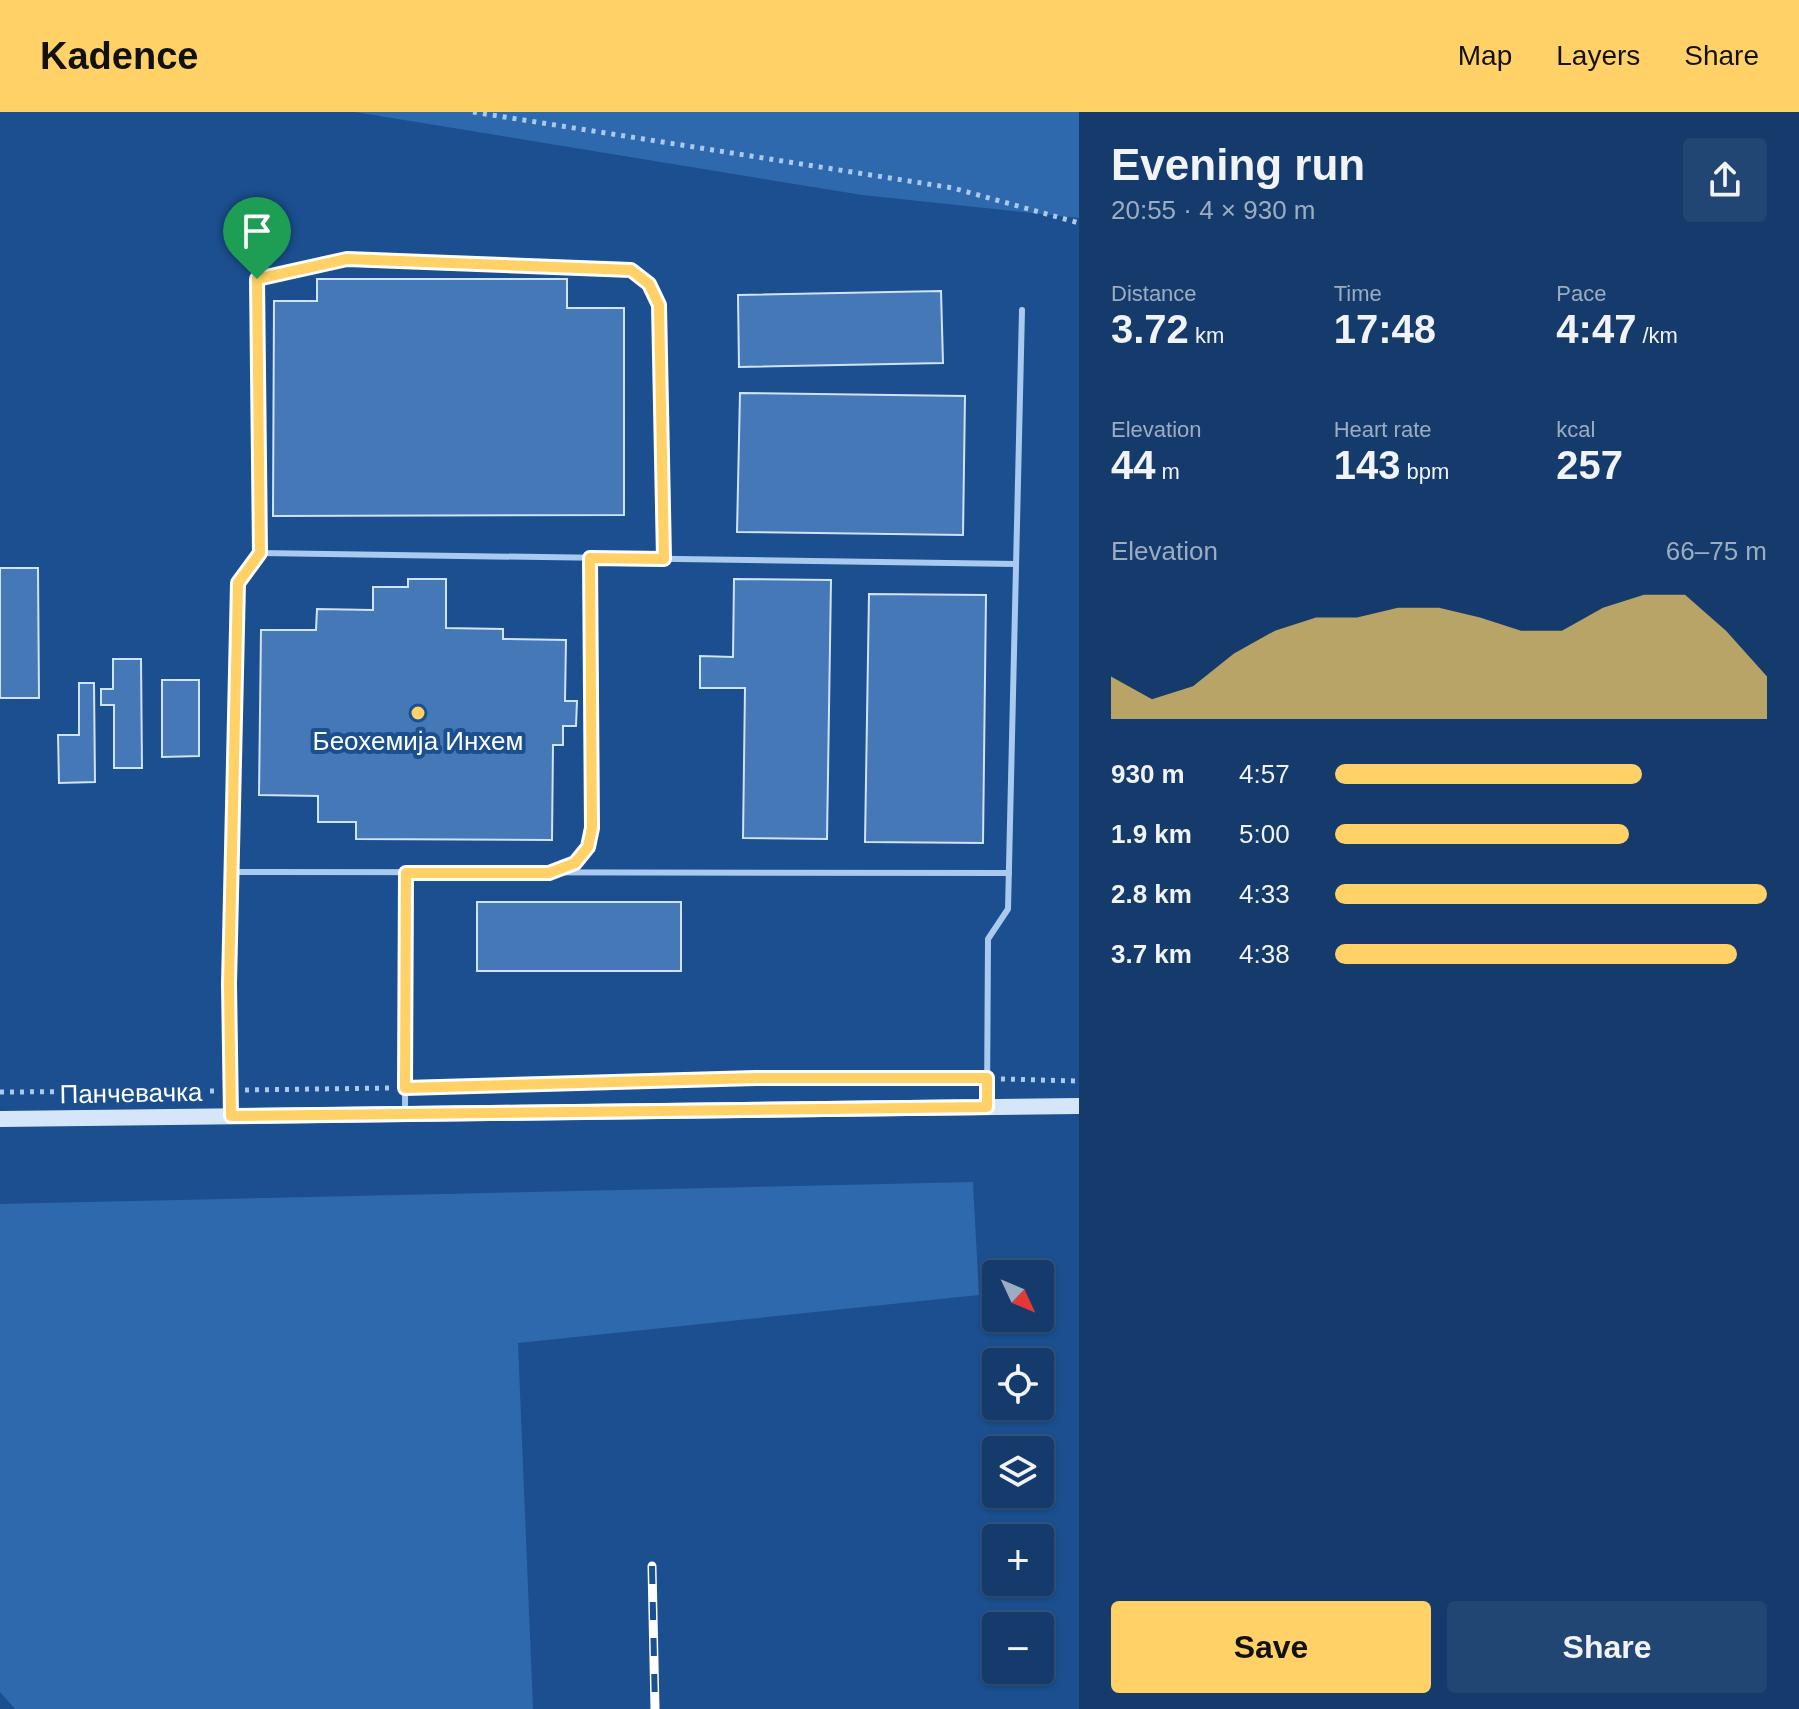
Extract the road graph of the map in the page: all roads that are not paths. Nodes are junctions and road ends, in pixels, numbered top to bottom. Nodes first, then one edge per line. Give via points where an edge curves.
1 (1022, 310) dead end
2 (260, 553) junction
3 (590, 558) junction
4 (664, 559) junction
5 (1016, 564) junction
6 (231, 872) junction
7 (406, 873) junction
8 (549, 873) junction
9 (1009, 873) junction
10 (1079, 1106) edge
11 (987, 1107) junction
12 (405, 1114) junction
13 (231, 1116) junction
14 (0, 1119) edge

1 - 5 lane
2 - 3 lane
2 - 4 lane via 257,279 347,259 631,270 649,284 659,305
2 - 6 lane via 238,583
3 - 4 lane
3 - 8 lane via 592,828 588,847 575,863
4 - 5 lane
5 - 9 lane
6 - 7 lane
6 - 13 lane
7 - 8 lane
7 - 12 lane
8 - 9 lane
9 - 11 lane via 1008,909 988,939
10 - 11 street, Панчевачка
11 - 12 street, Панчевачка
12 - 13 street, Панчевачка
13 - 14 street, Панчевачка

